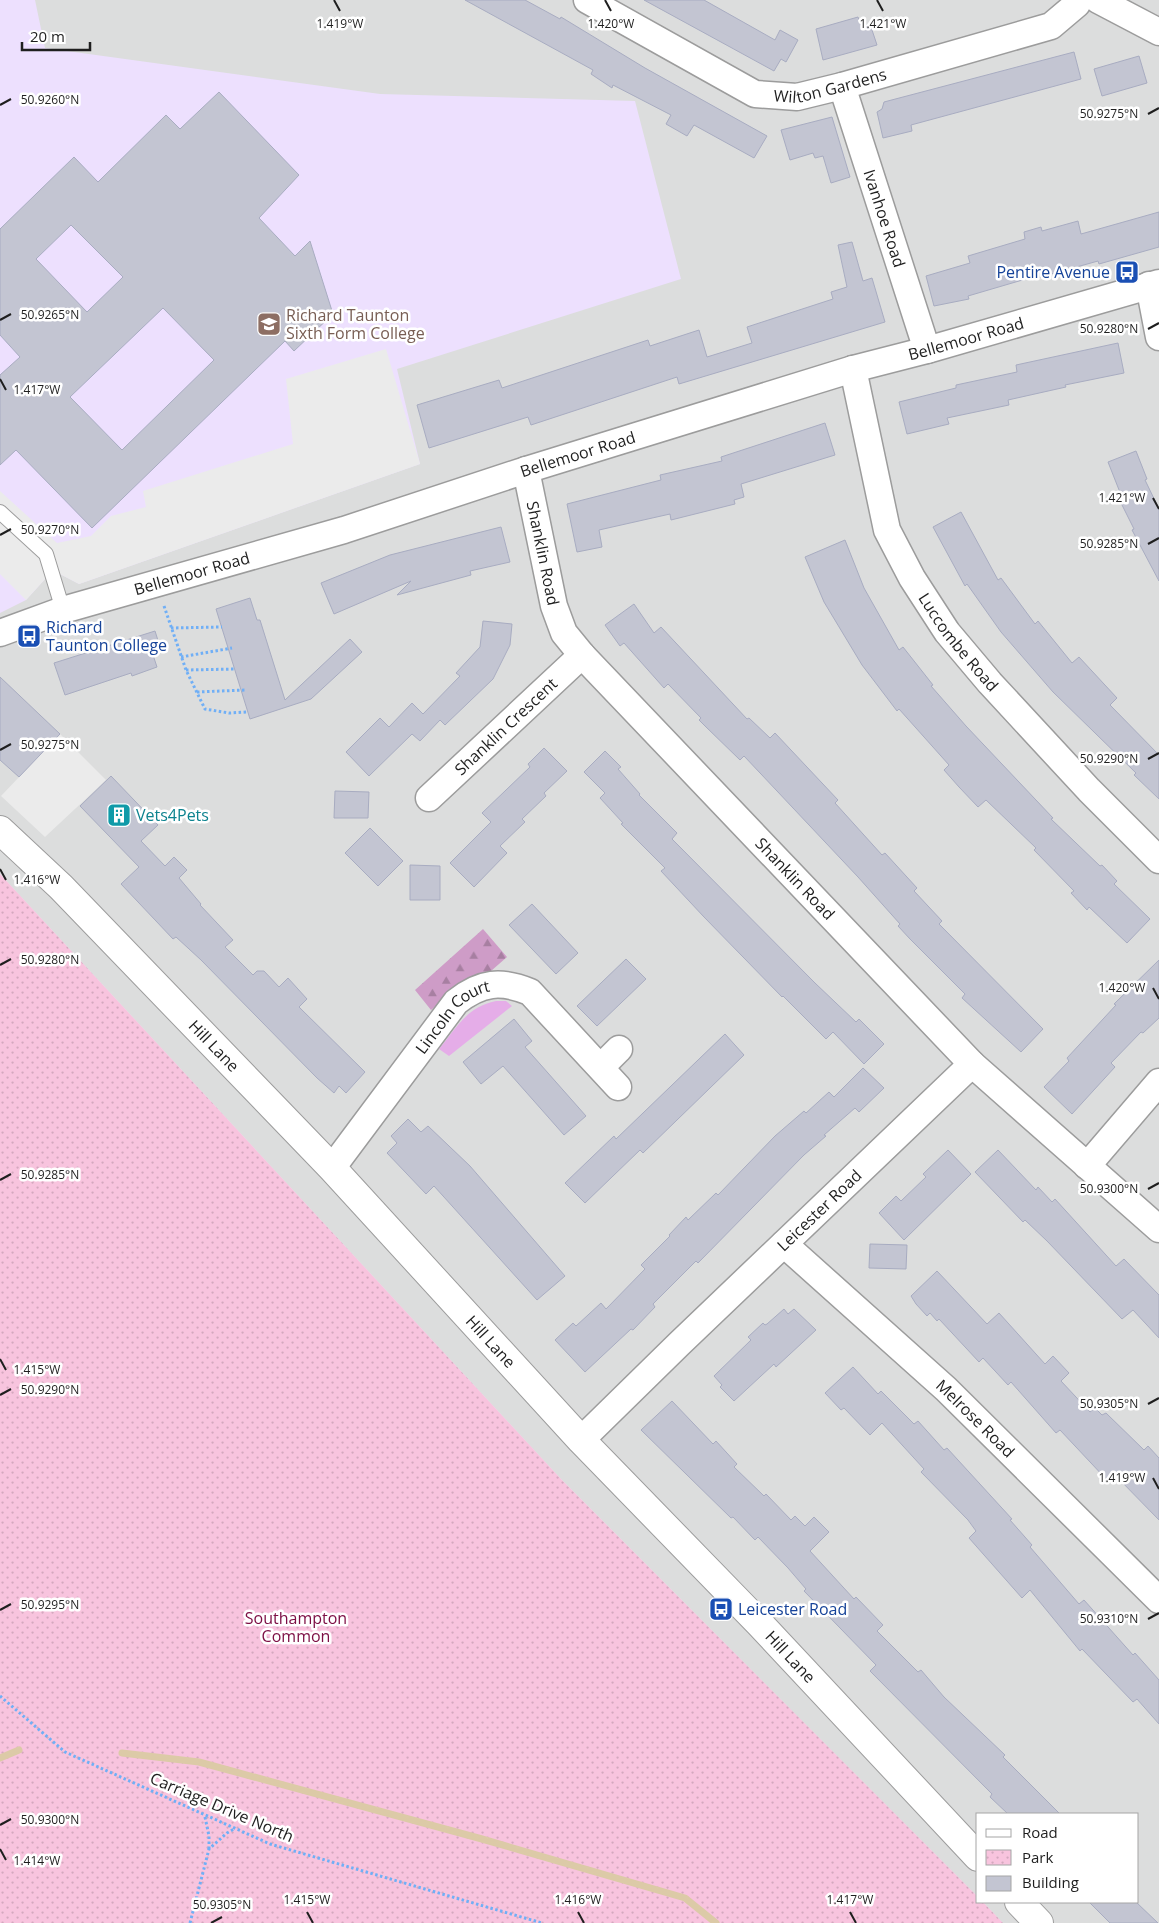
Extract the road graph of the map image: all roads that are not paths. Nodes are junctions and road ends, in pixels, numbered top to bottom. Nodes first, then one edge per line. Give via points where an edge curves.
1 (586, 0) edge
2 (1079, 0) edge
3 (1098, 0) edge
4 (1140, 10) edge
5 (1159, 32) edge
6 (842, 86) junction
7 (1154, 284) edge
8 (1159, 337) edge
9 (927, 350) junction
10 (852, 369) junction
11 (526, 470) junction
12 (0, 512) edge
13 (63, 610) junction
14 (0, 633) edge
15 (582, 655) junction
16 (429, 798) dead end
17 (0, 830) edge
18 (1159, 860) edge
19 (619, 1049) dead end
20 (972, 1064) junction
21 (601, 1067) junction
22 (1159, 1082) edge
23 (618, 1087) dead end
24 (1087, 1166) junction
25 (332, 1168) junction
26 (1159, 1229) edge
27 (784, 1244) junction
28 (581, 1440) junction
29 (1159, 1600) edge
30 (976, 1855) edge
31 (1020, 1903) edge
32 (1039, 1923) edge

1 - 6 street, Wilton Gardens via 755,94 797,97
2 - 6 street, Wilton Gardens via 1050,26
3 - 4 street
4 - 5 street
6 - 9 street, Ivanhoe Road
7 - 8 street
7 - 9 street, Bellemoor Road
9 - 10 street, Bellemoor Road
10 - 11 street, Bellemoor Road
10 - 18 street, Luccombe Road via 887,530 912,578 947,632 990,683
11 - 13 street, Bellemoor Road via 344,530
11 - 15 street, Shanklin Road via 554,606 564,633
12 - 13 lane via 46,554
13 - 14 street, Bellemoor Road
15 - 16 street, Shanklin Crescent
15 - 20 street, Shanklin Road
17 - 25 street, Hill Lane via 61,887
19 - 21 street
20 - 24 street, Shanklin Road
20 - 27 street, Leicester Road
21 - 23 street, Lincoln Court
21 - 25 street, Lincoln Court via 530,992 500,983 483,986 456,1002
22 - 24 street
24 - 26 street, Shanklin Road
25 - 28 street, Hill Lane
27 - 28 street, Leicester Road
27 - 29 street, Melrose Road via 946,1389
28 - 30 street, Hill Lane via 759,1623
31 - 32 street

